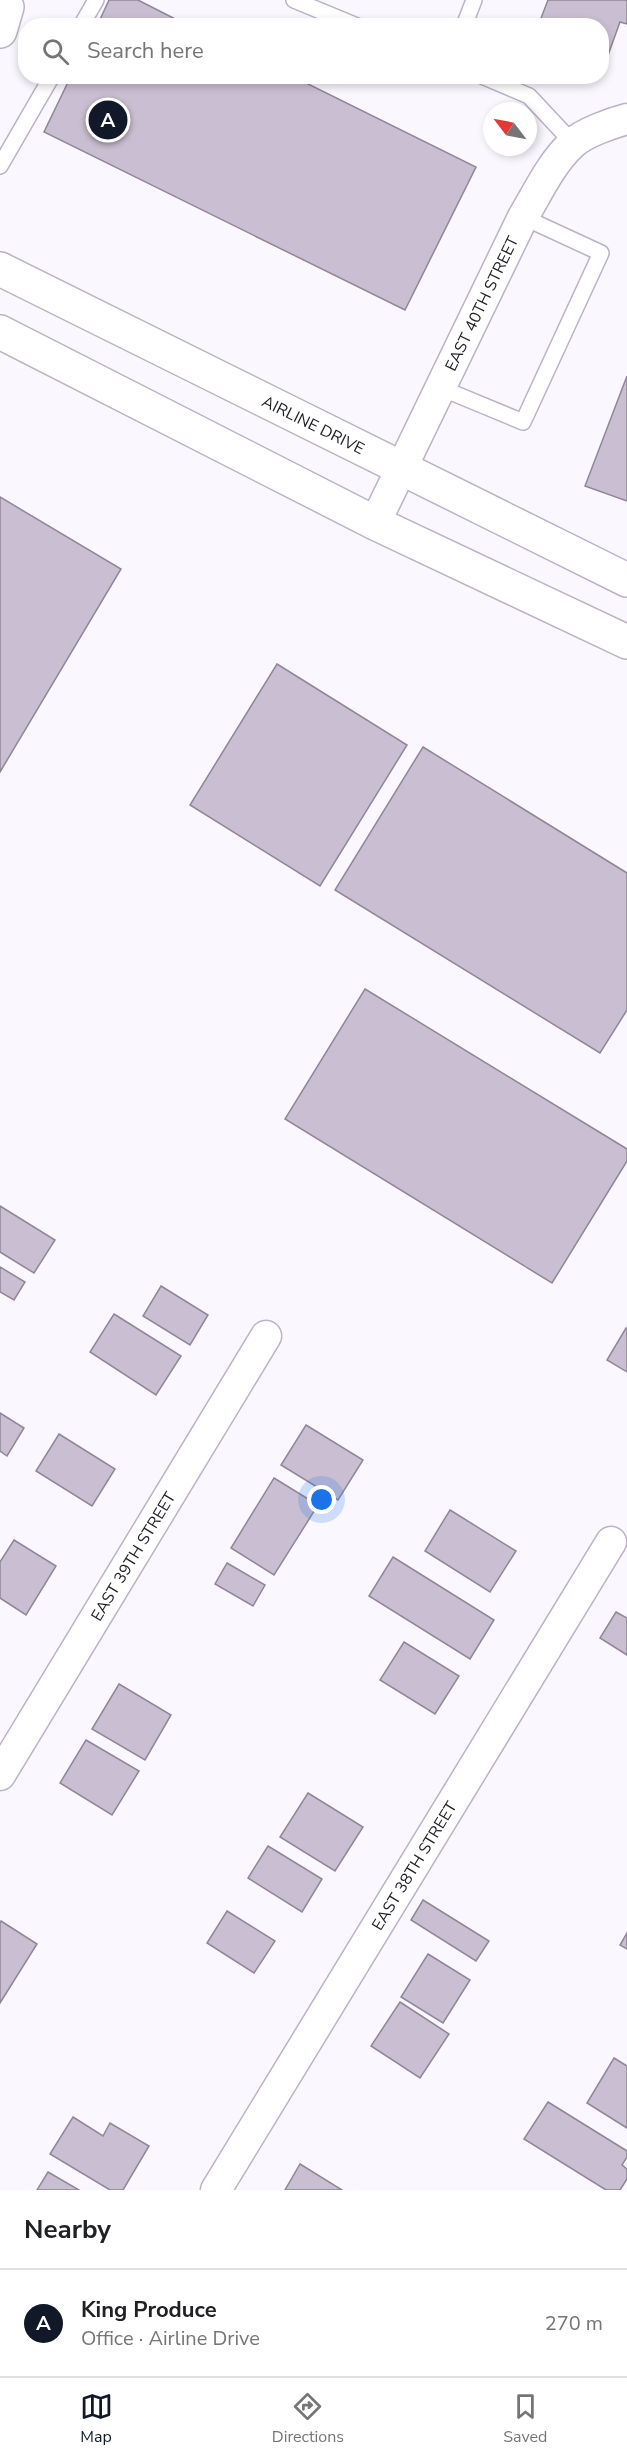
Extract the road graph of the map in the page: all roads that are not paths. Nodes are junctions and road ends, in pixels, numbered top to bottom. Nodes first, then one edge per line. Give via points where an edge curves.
1 (96, 0) edge
2 (294, 0) edge
3 (474, 0) edge
4 (86, 18) edge
5 (338, 18) edge
6 (467, 18) edge
7 (47, 84) edge
8 (501, 84) edge
9 (627, 119) edge
10 (573, 143) junction
11 (0, 166) edge
12 (523, 217) junction
13 (0, 269) edge
14 (0, 332) edge
15 (441, 388) junction
16 (401, 469) junction
17 (375, 523) junction
18 (627, 580) edge
19 (627, 642) edge
20 (266, 1336) dead end
21 (611, 1542) dead end
22 (0, 1775) edge
23 (216, 2190) edge

1 - 4 lane
2 - 5 lane
3 - 6 lane
7 - 11 lane
8 - 10 lane via 530,96
9 - 10 street, EAST 40TH STREET
10 - 12 street, EAST 40TH STREET
12 - 15 street, EAST 40TH STREET
12 - 15 lane via 601,253 523,422
13 - 16 main road, AIRLINE DRIVE
14 - 17 main road
15 - 16 street, EAST 40TH STREET
16 - 17 street, EAST 40TH STREET
16 - 18 main road, AIRLINE DRIVE
17 - 19 main road
20 - 22 street, EAST 39TH STREET
21 - 23 street, EAST 38TH STREET

